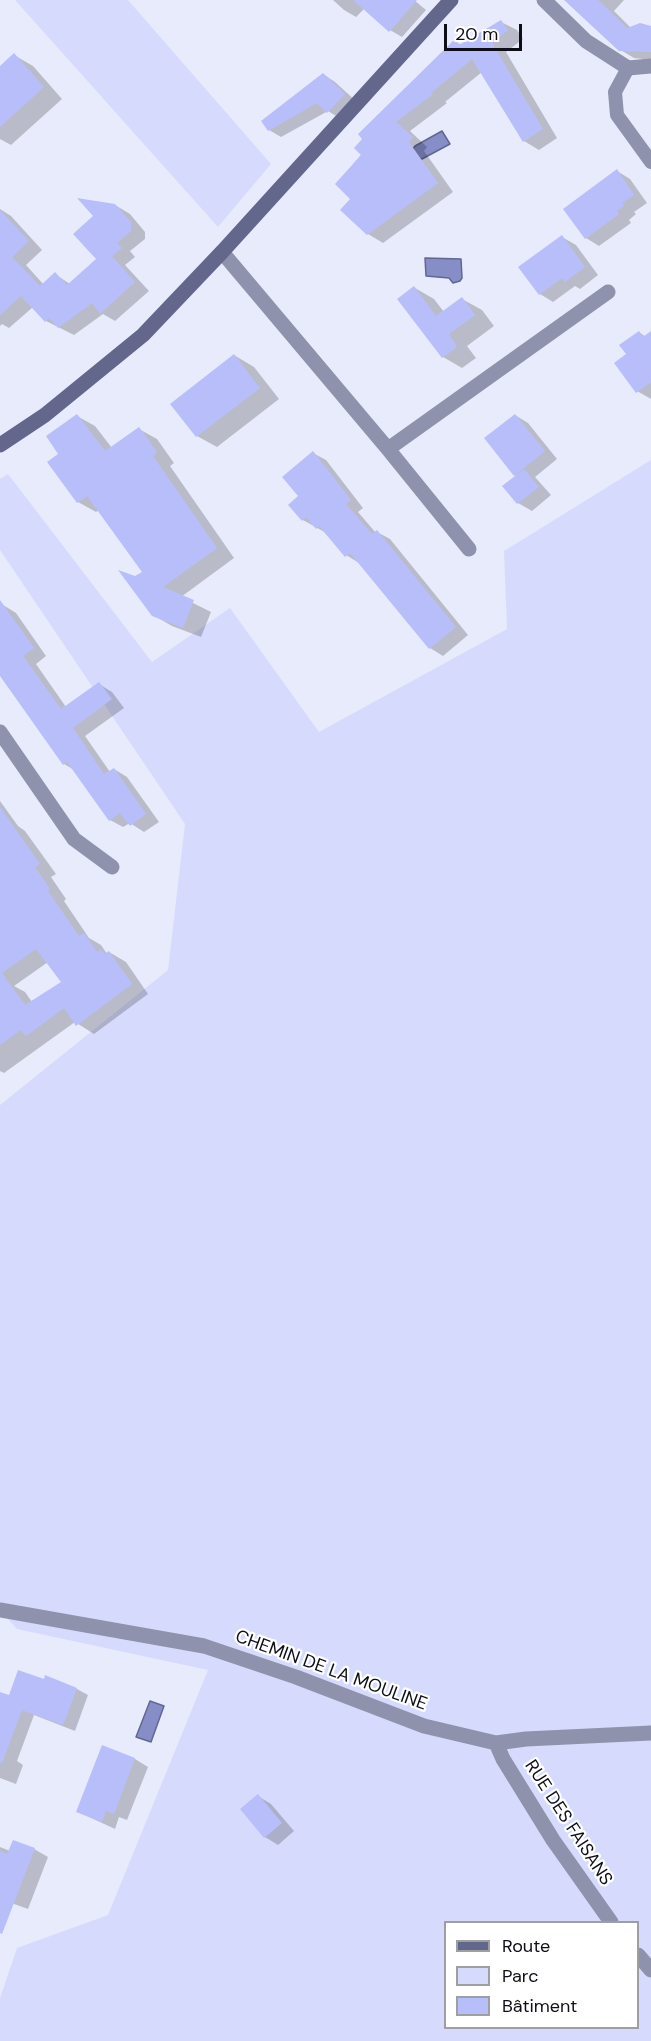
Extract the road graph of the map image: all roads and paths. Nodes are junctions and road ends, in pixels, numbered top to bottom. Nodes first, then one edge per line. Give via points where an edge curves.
1 (451, 0) edge
2 (544, 0) edge
3 (651, 66) edge
4 (628, 68) junction
5 (651, 162) edge
6 (222, 252) junction
7 (608, 292) dead end
8 (0, 445) edge
9 (388, 449) junction
10 (469, 549) dead end
11 (0, 732) edge
12 (112, 867) dead end
13 (0, 1610) edge
14 (651, 1733) edge
15 (496, 1743) junction
16 (610, 1921) edge
17 (639, 1956) edge
18 (651, 1970) edge

1 - 6 main road
2 - 4 street via 586,41
3 - 4 street
4 - 5 lane via 615,92 617,115
6 - 8 main road via 143,335 45,415
6 - 9 street
7 - 9 street
9 - 10 street
11 - 12 street via 74,838
13 - 15 street, CHEMIN DE LA MOULINE via 204,1646 424,1726
14 - 15 street, CHEMIN DE LA MOULINE
15 - 16 street, RUE DES FAISANS via 553,1840
17 - 18 street

